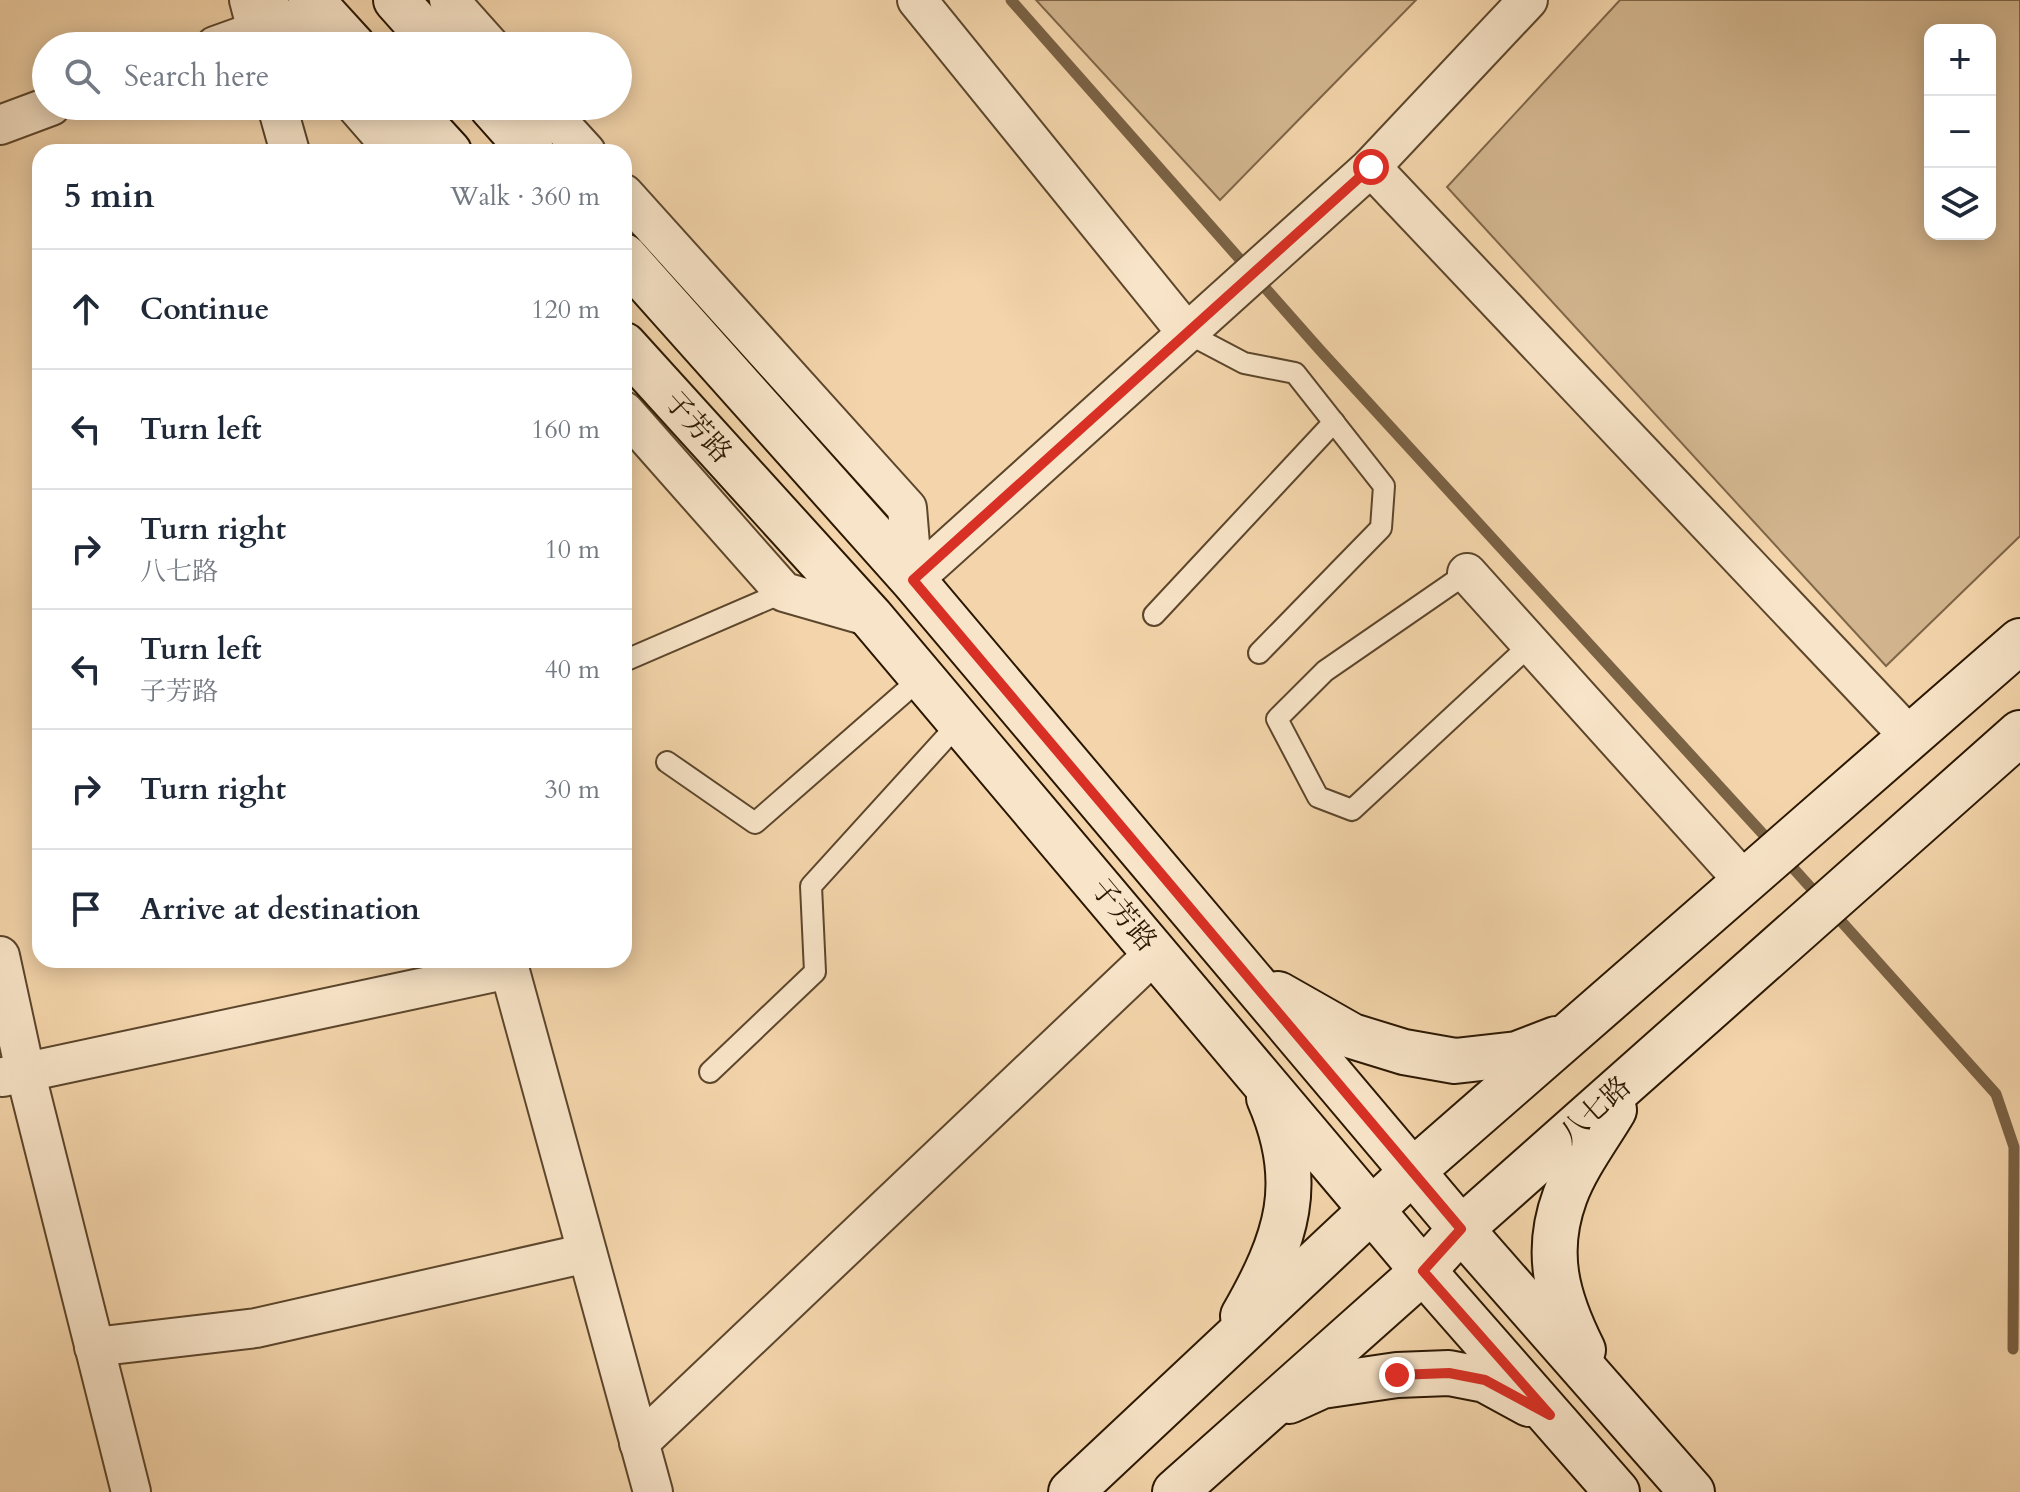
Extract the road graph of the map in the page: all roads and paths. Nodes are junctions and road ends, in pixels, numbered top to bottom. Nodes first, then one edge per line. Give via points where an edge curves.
1 (311, 0) edge
2 (396, 0) edge
3 (917, 0) edge
4 (1528, 0) edge
5 (453, 1) edge
6 (257, 19) edge
7 (237, 32) edge
8 (279, 32) edge
9 (340, 32) edge
10 (425, 32) edge
11 (478, 32) edge
12 (32, 113) edge
13 (281, 120) edge
14 (368, 120) edge
15 (420, 120) edge
16 (503, 120) edge
17 (557, 120) edge
18 (0, 125) edge
19 (288, 144) edge
20 (389, 144) edge
21 (442, 144) edge
22 (525, 144) edge
23 (579, 144) edge
24 (1371, 167) junction
25 (632, 203) edge
26 (632, 265) edge
27 (1187, 333) junction
28 (632, 354) edge
29 (632, 420) edge
30 (1334, 422) junction
31 (1467, 573) joint
32 (913, 580) junction
33 (784, 592) junction
34 (1154, 615) dead end
35 (871, 617) junction
36 (2020, 641) edge
37 (1531, 644) junction
38 (1259, 653) dead end
39 (632, 658) edge
40 (922, 677) junction
41 (960, 722) junction
42 (2020, 733) edge
43 (1911, 738) junction
44 (667, 762) dead end
45 (1745, 882) junction
46 (1156, 952) junction
47 (0, 956) edge
48 (494, 968) edge
49 (509, 968) edge
50 (1250, 977) junction
51 (1573, 1032) junction
52 (710, 1072) dead end
53 (1258, 1073) junction
54 (12, 1074) edge
55 (1635, 1076) junction
56 (1414, 1170) junction
57 (1373, 1209) junction
58 (1461, 1229) junction
59 (587, 1253) junction
60 (1423, 1271) junction
61 (94, 1347) junction
62 (1222, 1351) junction
63 (1603, 1391) junction
64 (1262, 1414) junction
65 (1550, 1415) junction
66 (639, 1443) junction
67 (131, 1492) edge
68 (653, 1492) edge
69 (1071, 1492) edge
70 (1175, 1492) edge
71 (1617, 1492) edge
72 (1692, 1492) edge

1 - 9 main road
2 - 10 main road
3 - 27 street
4 - 24 street
5 - 11 street
6 - 7 street
6 - 8 street
12 - 18 street
13 - 19 street
14 - 20 street
15 - 21 main road
16 - 22 main road
17 - 23 street
24 - 27 street
24 - 43 street
25 - 32 street via 907,508
26 - 32 main road
27 - 30 lane via 1244,363 1295,373
27 - 32 street
28 - 35 main road, 子芳路
29 - 33 street
30 - 34 lane
30 - 38 lane via 1384,486 1381,528
31 - 37 street
31 - 37 lane via 1325,671 1277,719 1318,797 1352,810
32 - 50 main road
33 - 35 street
33 - 39 lane
35 - 40 main road, 子芳路
36 - 43 main road
37 - 45 street
40 - 41 main road, 子芳路
40 - 44 lane via 755,823
41 - 46 main road, 子芳路
41 - 52 lane via 811,886 815,972
42 - 55 main road, 八七路
43 - 45 main road
45 - 51 main road
46 - 53 main road, 子芳路
46 - 66 street
47 - 54 street
48 - 54 street
49 - 59 street
50 - 51 main road via 1352,1036 1455,1061 1517,1054
50 - 56 main road
51 - 56 main road
53 - 57 main road, 子芳路
53 - 62 main road via 1279,1121 1289,1187 1283,1233 1269,1271
54 - 61 street
55 - 58 main road, 八七路
55 - 63 main road via 1565,1195 1556,1237 1555,1279 1566,1317
56 - 57 main road
56 - 58 main road
57 - 60 main road, 子芳路
57 - 62 main road
58 - 60 main road, 八七路
58 - 63 main road
59 - 61 street via 256,1328
59 - 66 street
60 - 64 main road, 八七路
60 - 65 main road, 子芳路
61 - 67 street
62 - 69 main road
63 - 72 main road
64 - 65 main road via 1322,1386 1449,1373 1485,1380
64 - 70 main road, 八七路
65 - 71 main road, 子芳路
66 - 68 street

